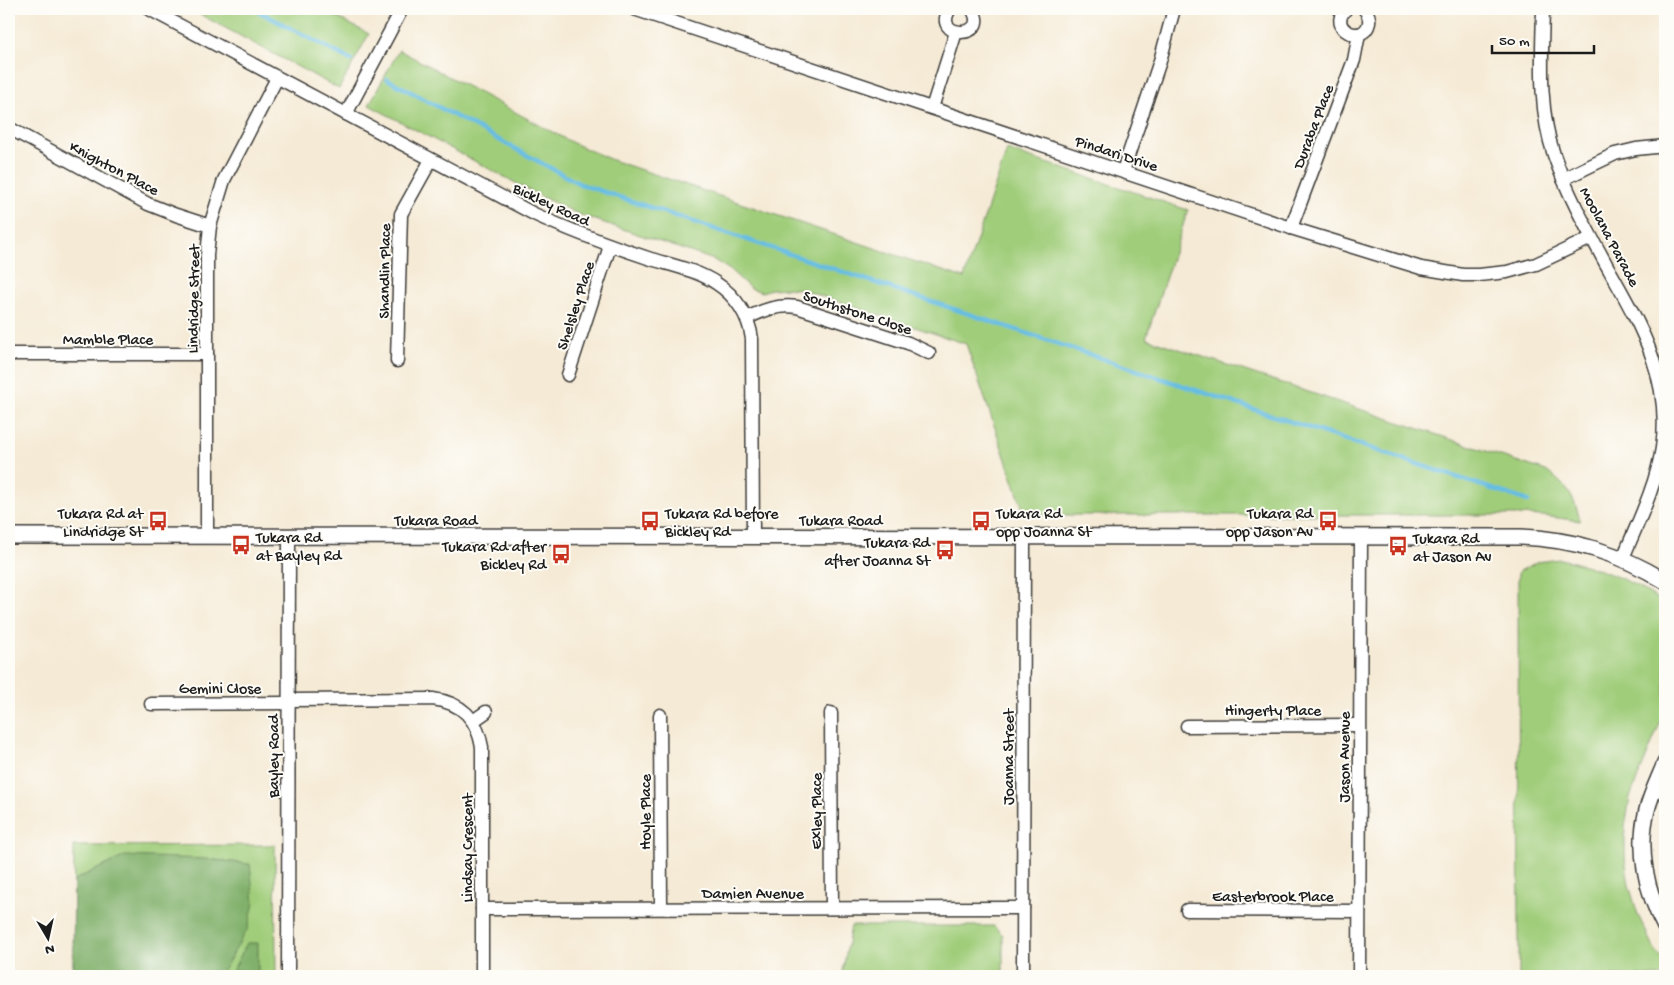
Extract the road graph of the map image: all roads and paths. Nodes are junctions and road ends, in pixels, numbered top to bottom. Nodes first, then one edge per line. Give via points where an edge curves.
1 (148, 9) edge
2 (402, 9) edge
3 (634, 9) edge
4 (950, 9) edge
5 (972, 9) edge
6 (1174, 9) edge
7 (1346, 9) edge
8 (1364, 9) edge
9 (1543, 9) edge
10 (956, 32) junction
11 (1359, 34) junction
12 (277, 78) junction
13 (932, 108) junction
14 (346, 114) junction
15 (9, 128) edge
16 (1665, 146) edge
17 (431, 160) junction
18 (1124, 171) junction
19 (1563, 179) junction
20 (210, 226) junction
21 (1291, 228) junction
22 (1591, 238) junction
23 (610, 246) junction
24 (747, 318) junction
25 (929, 353) dead end
26 (9, 354) edge
27 (207, 354) junction
28 (1660, 357) edge
29 (397, 361) dead end
30 (568, 375) dead end
31 (9, 536) edge
32 (207, 536) junction
33 (289, 536) junction
34 (754, 536) junction
35 (1024, 537) junction
36 (1360, 538) junction
37 (1623, 558) junction
38 (1665, 581) edge
39 (289, 701) junction
40 (151, 704) dead end
41 (486, 712) dead end
42 (831, 713) dead end
43 (660, 715) dead end
44 (473, 721) junction
45 (1359, 725) junction
46 (1187, 726) dead end
47 (1665, 762) edge
48 (661, 908) junction
49 (832, 908) junction
50 (1023, 908) junction
51 (482, 909) junction
52 (1187, 910) dead end
53 (1359, 911) junction
54 (1665, 927) edge
55 (288, 976) edge
56 (482, 976) edge
57 (1024, 976) edge
58 (1359, 976) edge

1 - 12 street, Bickley Road
2 - 14 street
3 - 13 street, Pindari Drive
4 - 10 street via 947,22
5 - 10 street via 976,18 973,27 965,32
6 - 18 street
7 - 11 street via 1340,18 1342,28 1350,34
8 - 11 street, Duraba Place via 1369,24
9 - 19 street, Moolana Parade via 1544,104 1549,137
10 - 13 street
11 - 21 street, Duraba Place via 1354,60
12 - 14 street, Bickley Road
12 - 20 street, Lindridge Street via 224,180
13 - 18 street, Pindari Drive
14 - 17 street, Bickley Road
15 - 20 street, Knighton Place via 142,201
16 - 19 street via 1615,154
17 - 23 street, Bickley Road via 534,214
17 - 29 street, Shandlin Place via 401,214
18 - 21 street, Pindari Drive
19 - 22 street, Moolana Parade
20 - 27 street, Lindridge Street
21 - 22 street, Pindari Drive via 1421,268 1463,275 1521,269
22 - 28 street, Moolana Parade
23 - 24 street, Bickley Road via 706,277 725,289
23 - 30 street, Shelsley Place
24 - 25 street, Southstone Close via 772,308 797,306
24 - 34 street, Bickley Road via 753,349
26 - 27 street, Mamble Place
27 - 32 street, Lindridge Street
28 - 37 street, Moolana Parade via 1664,423 1661,450 1651,489
31 - 32 street, Tukara Road
32 - 33 street, Tukara Road
33 - 34 street, Tukara Road
33 - 39 street, Bayley Road
34 - 35 street, Tukara Road
35 - 36 street, Tukara Road
35 - 50 street, Joanna Street
36 - 37 street, Tukara Road via 1537,538 1580,544
36 - 45 street, Jason Avenue
37 - 38 street, Tukara Road
39 - 40 street, Gemini Close
39 - 44 street via 432,699 451,703
39 - 55 street, Bayley Road
41 - 44 street
42 - 49 street, Exley Place
43 - 48 street, Hoyle Place
44 - 51 street, Lindsay Crescent via 482,747
45 - 46 street, Hingerty Place
45 - 53 street, Jason Avenue
47 - 54 street via 1650,800 1643,841 1648,886
48 - 49 street, Damien Avenue
48 - 51 street, Damien Avenue
49 - 50 street, Damien Avenue
50 - 57 street, Joanna Street
51 - 56 street, Lindsay Crescent
52 - 53 street, Easterbrook Place
53 - 58 street, Jason Avenue

